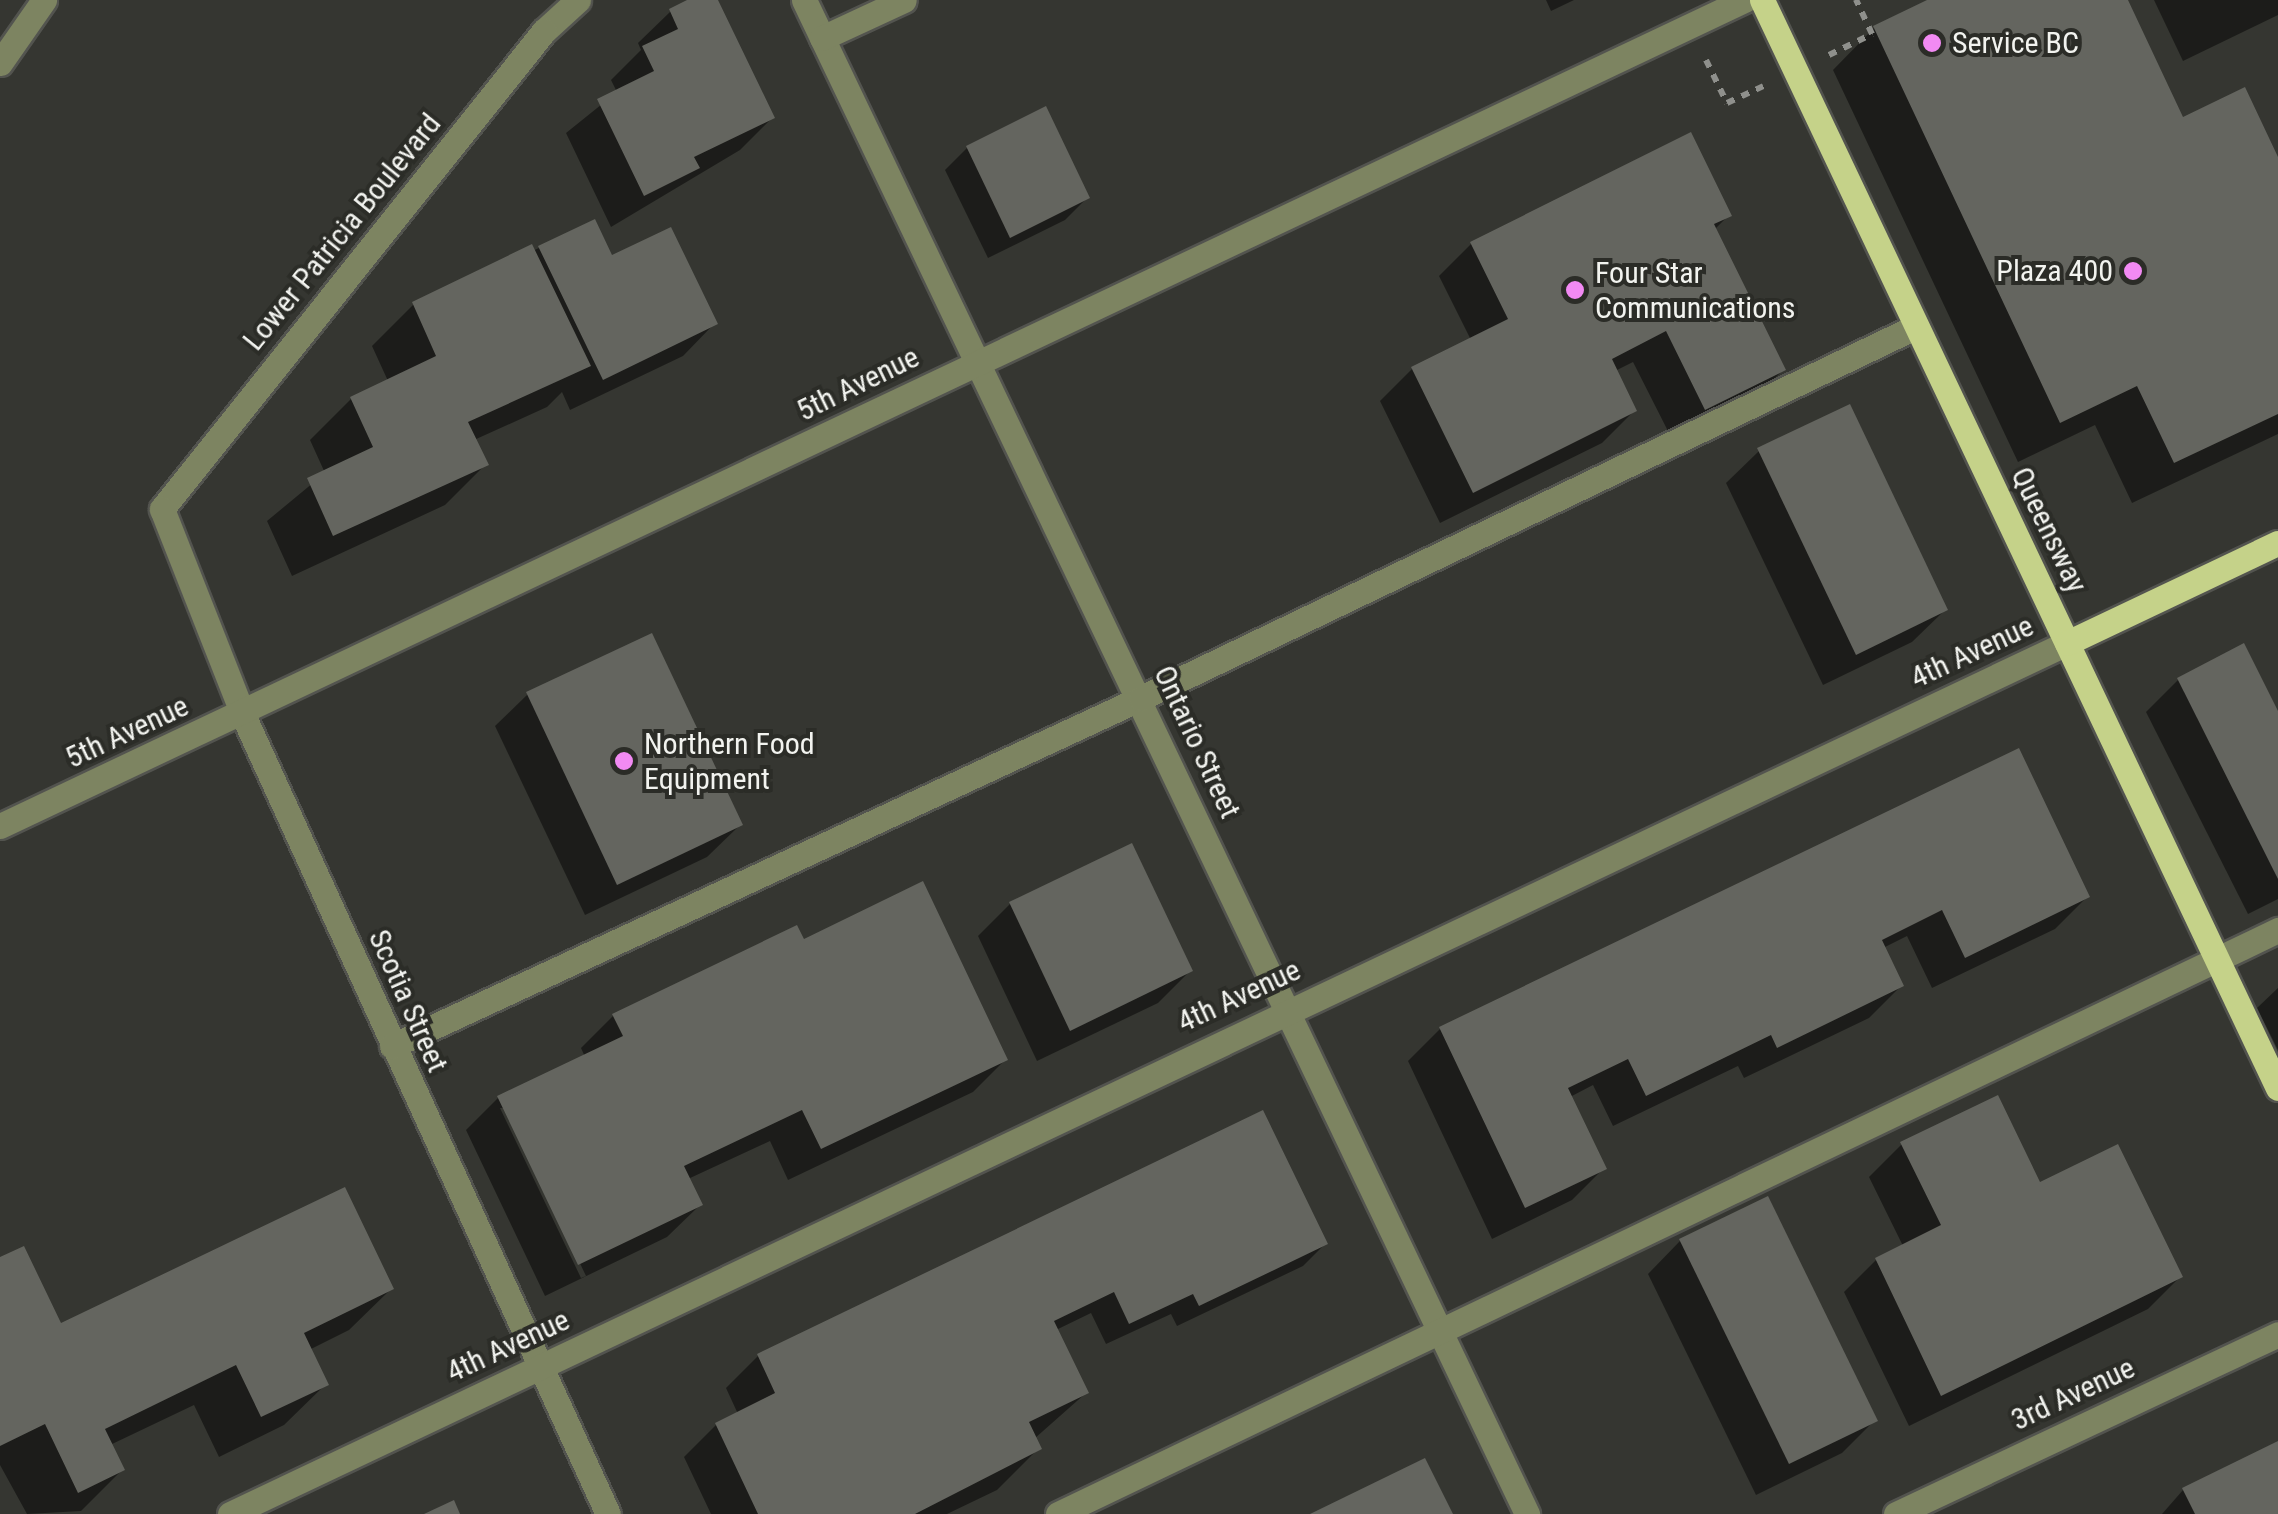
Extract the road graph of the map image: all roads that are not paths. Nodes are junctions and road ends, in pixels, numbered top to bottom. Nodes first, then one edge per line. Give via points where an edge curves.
1 (44, 0) edge
2 (578, 0) edge
3 (804, 0) edge
4 (904, 0) edge
5 (1744, 0) edge
6 (1762, 0) edge
7 (822, 38) junction
8 (0, 63) edge
9 (1914, 327) junction
10 (979, 362) junction
11 (162, 509) joint
12 (2278, 543) edge
13 (2067, 643) junction
14 (1141, 698) junction
15 (242, 715) junction
16 (0, 826) edge
17 (2278, 930) edge
18 (2217, 959) junction
19 (1287, 1009) junction
20 (392, 1046) junction
21 (2278, 1088) edge
22 (1440, 1331) junction
23 (2278, 1334) edge
24 (537, 1369) junction
25 (230, 1514) edge
26 (608, 1514) edge
27 (1058, 1514) edge
28 (1527, 1514) edge
29 (1896, 1514) edge

1 - 8 street
2 - 11 street, Lower Patricia Boulevard via 544,32
3 - 7 street, Ontario Street
4 - 7 street
5 - 10 street, 5th Avenue
6 - 9 main road, Queensway
7 - 10 street, Ontario Street
9 - 13 main road, Queensway
9 - 14 street
10 - 14 street, Ontario Street
10 - 15 street, 5th Avenue
11 - 15 street, Scotia Street
12 - 13 main road, 4th Avenue
13 - 18 main road, Queensway
13 - 19 street, 4th Avenue
14 - 19 street, Ontario Street
14 - 20 street
15 - 16 street, 5th Avenue
15 - 20 street, Scotia Street
17 - 18 street
18 - 21 main road, Queensway
18 - 22 street
19 - 22 street, Ontario Street
19 - 24 street, 4th Avenue
20 - 24 street, Scotia Street
22 - 27 street
22 - 28 street, Ontario Street
23 - 29 street, 3rd Avenue
24 - 25 street, 4th Avenue
24 - 26 street, Scotia Street

